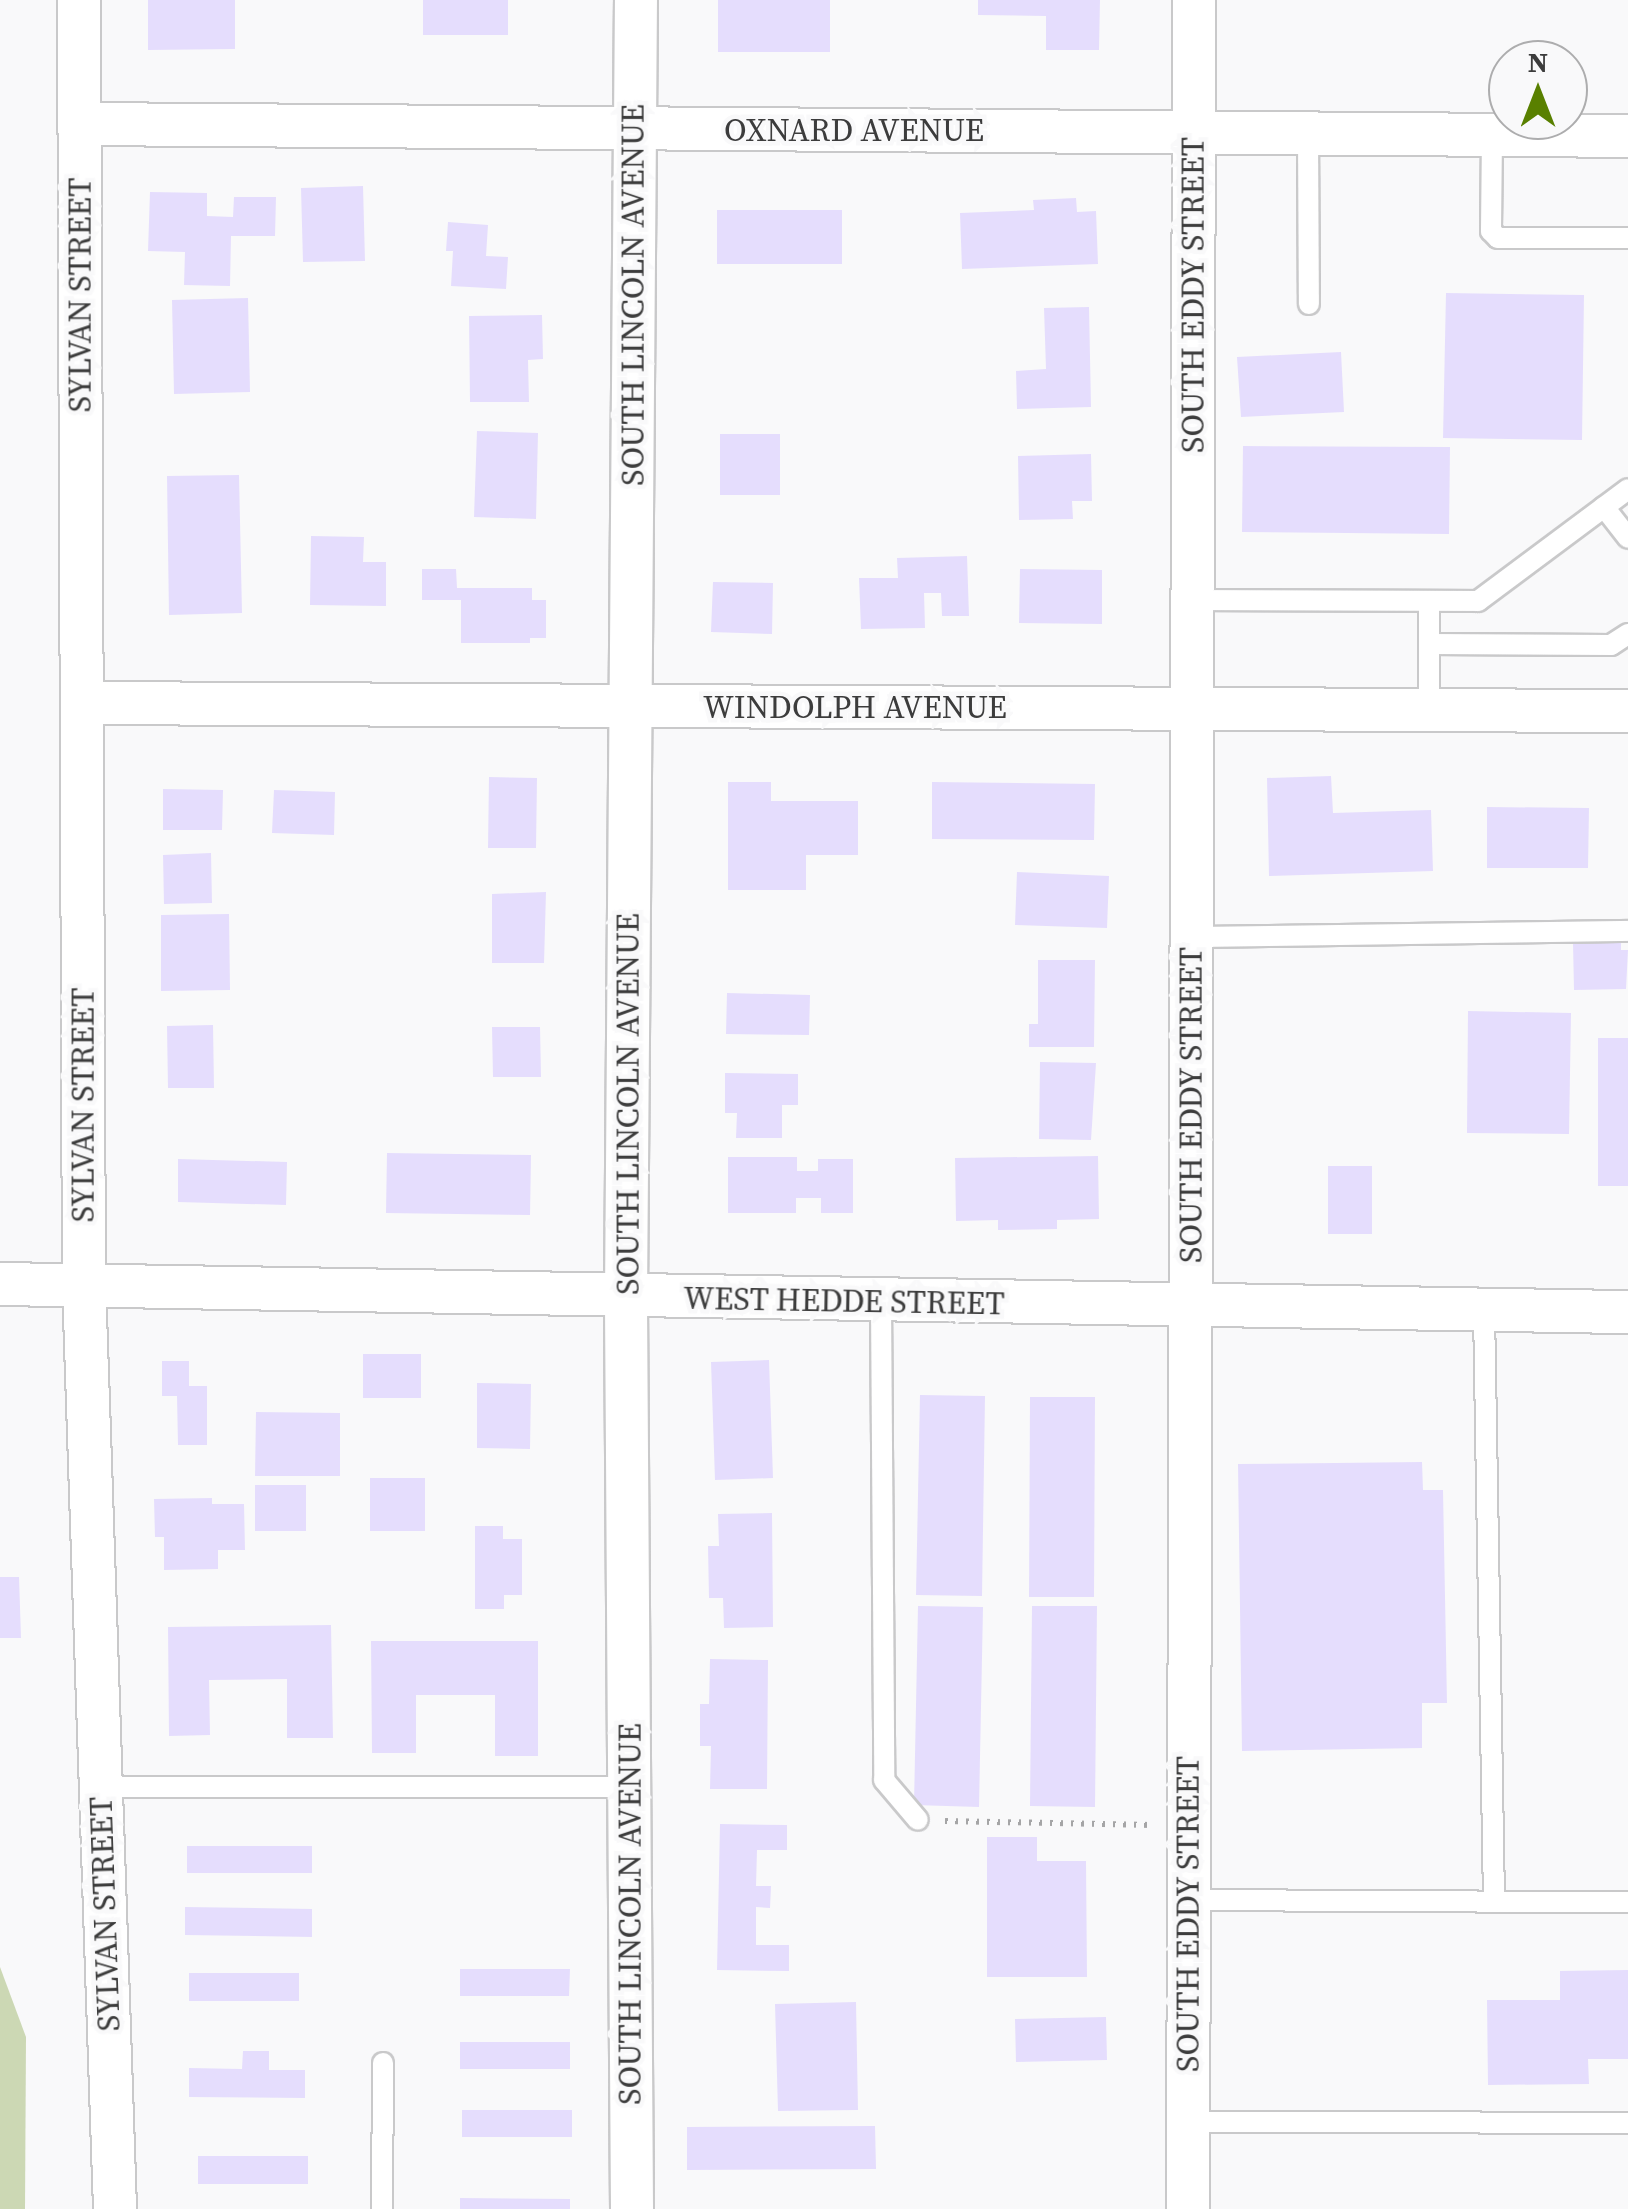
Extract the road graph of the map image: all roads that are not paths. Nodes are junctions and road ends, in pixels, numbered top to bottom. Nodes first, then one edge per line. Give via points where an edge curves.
1 (79, 0) edge
2 (636, 0) edge
3 (1194, 0) edge
4 (80, 124) junction
5 (635, 129) junction
6 (1193, 132) junction
7 (1308, 133) junction
8 (1488, 135) edge
9 (1588, 136) edge
10 (1628, 136) edge
11 (1492, 140) edge
12 (1628, 238) edge
13 (1309, 304) dead end
14 (1628, 489) edge
15 (1604, 507) junction
16 (1628, 538) edge
17 (1192, 600) junction
18 (1429, 602) junction
19 (1628, 634) edge
20 (1429, 644) junction
21 (82, 703) junction
22 (630, 705) junction
23 (1192, 708) junction
24 (1429, 710) junction
25 (1628, 711) edge
26 (1628, 931) edge
27 (1192, 937) junction
28 (0, 1284) edge
29 (84, 1284) junction
30 (626, 1298) junction
31 (882, 1302) junction
32 (1190, 1306) junction
33 (1484, 1310) junction
34 (1628, 1312) edge
35 (100, 1787) junction
36 (630, 1788) junction
37 (918, 1820) road end
38 (1188, 1900) junction
39 (1494, 1902) junction
40 (1628, 1902) edge
41 (383, 2063) dead end
42 (1187, 2122) junction
43 (1628, 2123) edge
44 (115, 2209) edge
45 (382, 2209) edge
46 (632, 2209) edge
47 (1188, 2209) edge

1 - 4 street, SYLVAN STREET
2 - 5 street, SOUTH LINCOLN AVENUE
3 - 6 street, SOUTH EDDY STREET
4 - 5 street, OXNARD AVENUE
4 - 21 street, SYLVAN STREET
5 - 6 street, OXNARD AVENUE
5 - 22 street, SOUTH LINCOLN AVENUE
6 - 7 street, OXNARD AVENUE
6 - 17 street, SOUTH EDDY STREET
7 - 8 street, OXNARD AVENUE
7 - 13 lane
9 - 10 street, OXNARD AVENUE
11 - 12 lane via 1490,232 1498,238
14 - 15 lane
15 - 16 lane
15 - 18 lane via 1478,602
17 - 18 lane
17 - 23 street, SOUTH EDDY STREET
18 - 20 lane
19 - 20 lane via 1611,645
20 - 24 lane
21 - 22 street, WINDOLPH AVENUE
21 - 29 street, SYLVAN STREET
22 - 23 street, WINDOLPH AVENUE
22 - 30 street, SOUTH LINCOLN AVENUE
23 - 24 street, WINDOLPH AVENUE
23 - 27 street, SOUTH EDDY STREET
24 - 25 street, WINDOLPH AVENUE
26 - 27 lane
27 - 32 street, SOUTH EDDY STREET
28 - 29 street, WEST HEDDE STREET
29 - 30 street, WEST HEDDE STREET
29 - 35 street, SYLVAN STREET
30 - 31 street, WEST HEDDE STREET
30 - 36 street, SOUTH LINCOLN AVENUE
31 - 32 street, WEST HEDDE STREET
31 - 37 lane via 884,1780
32 - 33 street, WEST HEDDE STREET
32 - 38 street, SOUTH EDDY STREET
33 - 34 street, WEST HEDDE STREET
33 - 39 lane
35 - 36 lane
35 - 44 street, SYLVAN STREET
36 - 46 street, SOUTH LINCOLN AVENUE
38 - 39 lane
38 - 42 street, SOUTH EDDY STREET
39 - 40 lane
41 - 45 lane
42 - 43 lane
42 - 47 street, SOUTH EDDY STREET

